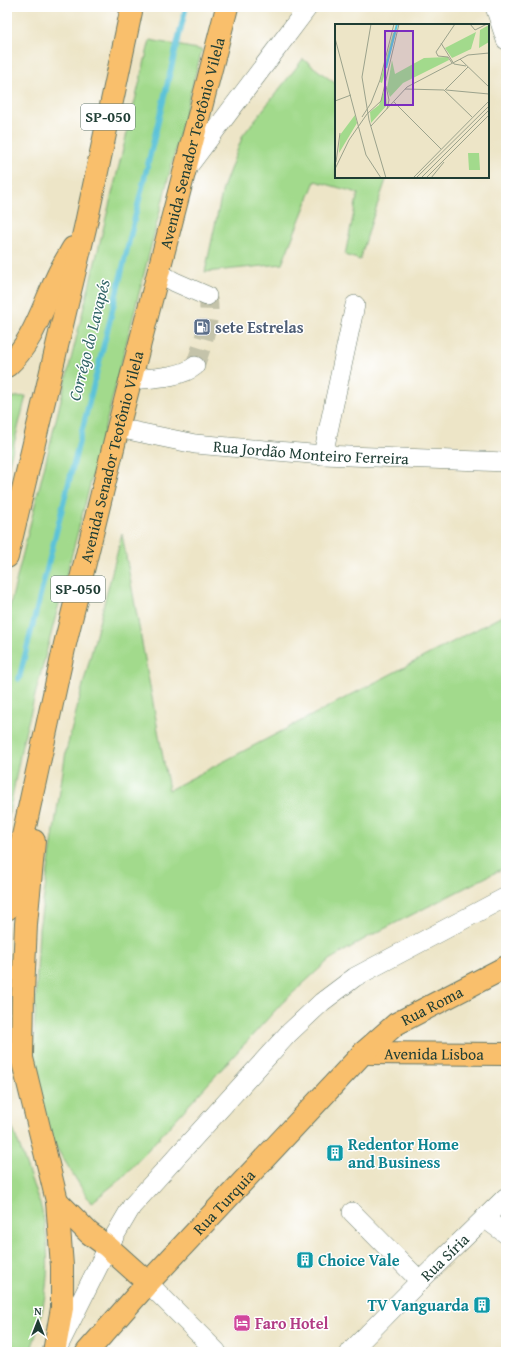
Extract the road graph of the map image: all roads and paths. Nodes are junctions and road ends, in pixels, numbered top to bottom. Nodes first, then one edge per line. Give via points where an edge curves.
1 (132, 7) edge
2 (227, 7) edge
3 (308, 7) edge
4 (495, 7) edge
5 (506, 40) edge
6 (186, 170) junction
7 (85, 228) junction
8 (159, 273) junction
9 (207, 296) dead end
10 (355, 305) dead end
11 (7, 366) edge
12 (195, 366) dead end
13 (131, 380) junction
14 (118, 428) junction
15 (323, 455) junction
16 (506, 462) edge
17 (7, 557) edge
18 (42, 752) junction
19 (506, 897) edge
20 (7, 907) edge
21 (506, 967) edge
22 (363, 1053) junction
23 (506, 1054) edge
24 (57, 1201) junction
25 (504, 1202) edge
26 (352, 1212) dead end
27 (484, 1218) junction
28 (506, 1234) edge
29 (108, 1247) junction
30 (420, 1281) junction
31 (148, 1284) junction
32 (55, 1352) edge
33 (87, 1352) edge
34 (217, 1352) edge
35 (350, 1352) edge

1 - 7 main road, SP-050
2 - 6 main road, Avenida Senador Teotônio Vilela / SP-050
3 - 6 street
4 - 5 street
6 - 8 main road, Avenida Senador Teotônio Vilela / SP-050
7 - 11 main road via 58,274 34,327 17,357
7 - 17 main road, SP-050
8 - 9 street
8 - 13 main road, Avenida Senador Teotônio Vilela / SP-050
10 - 15 street
12 - 13 street via 189,371
13 - 14 main road, Avenida Senador Teotônio Vilela / SP-050
14 - 15 street, Rua Jordão Monteiro Ferreira via 195,444
14 - 18 main road, Avenida Senador Teotônio Vilela / SP-050 via 65,644
15 - 16 street, Rua Jordão Monteiro Ferreira
18 - 20 main road, Avenida Senador Teotônio Vilela / SP-050
18 - 24 main road via 26,924 22,1058
19 - 29 street via 355,977 322,1002 288,1034 132,1206
21 - 22 main road, Rua Roma via 396,1024
22 - 23 main road, Avenida Lisboa
22 - 31 main road, Rua Turquia
24 - 29 main road via 89,1233
24 - 32 main road via 62,1308
25 - 27 street, Rua Síria
26 - 30 street
27 - 28 street
27 - 30 street, Rua Síria
29 - 31 main road
29 - 32 street
30 - 35 street, Rua Síria
31 - 33 main road, Rua Turquia
31 - 34 street

